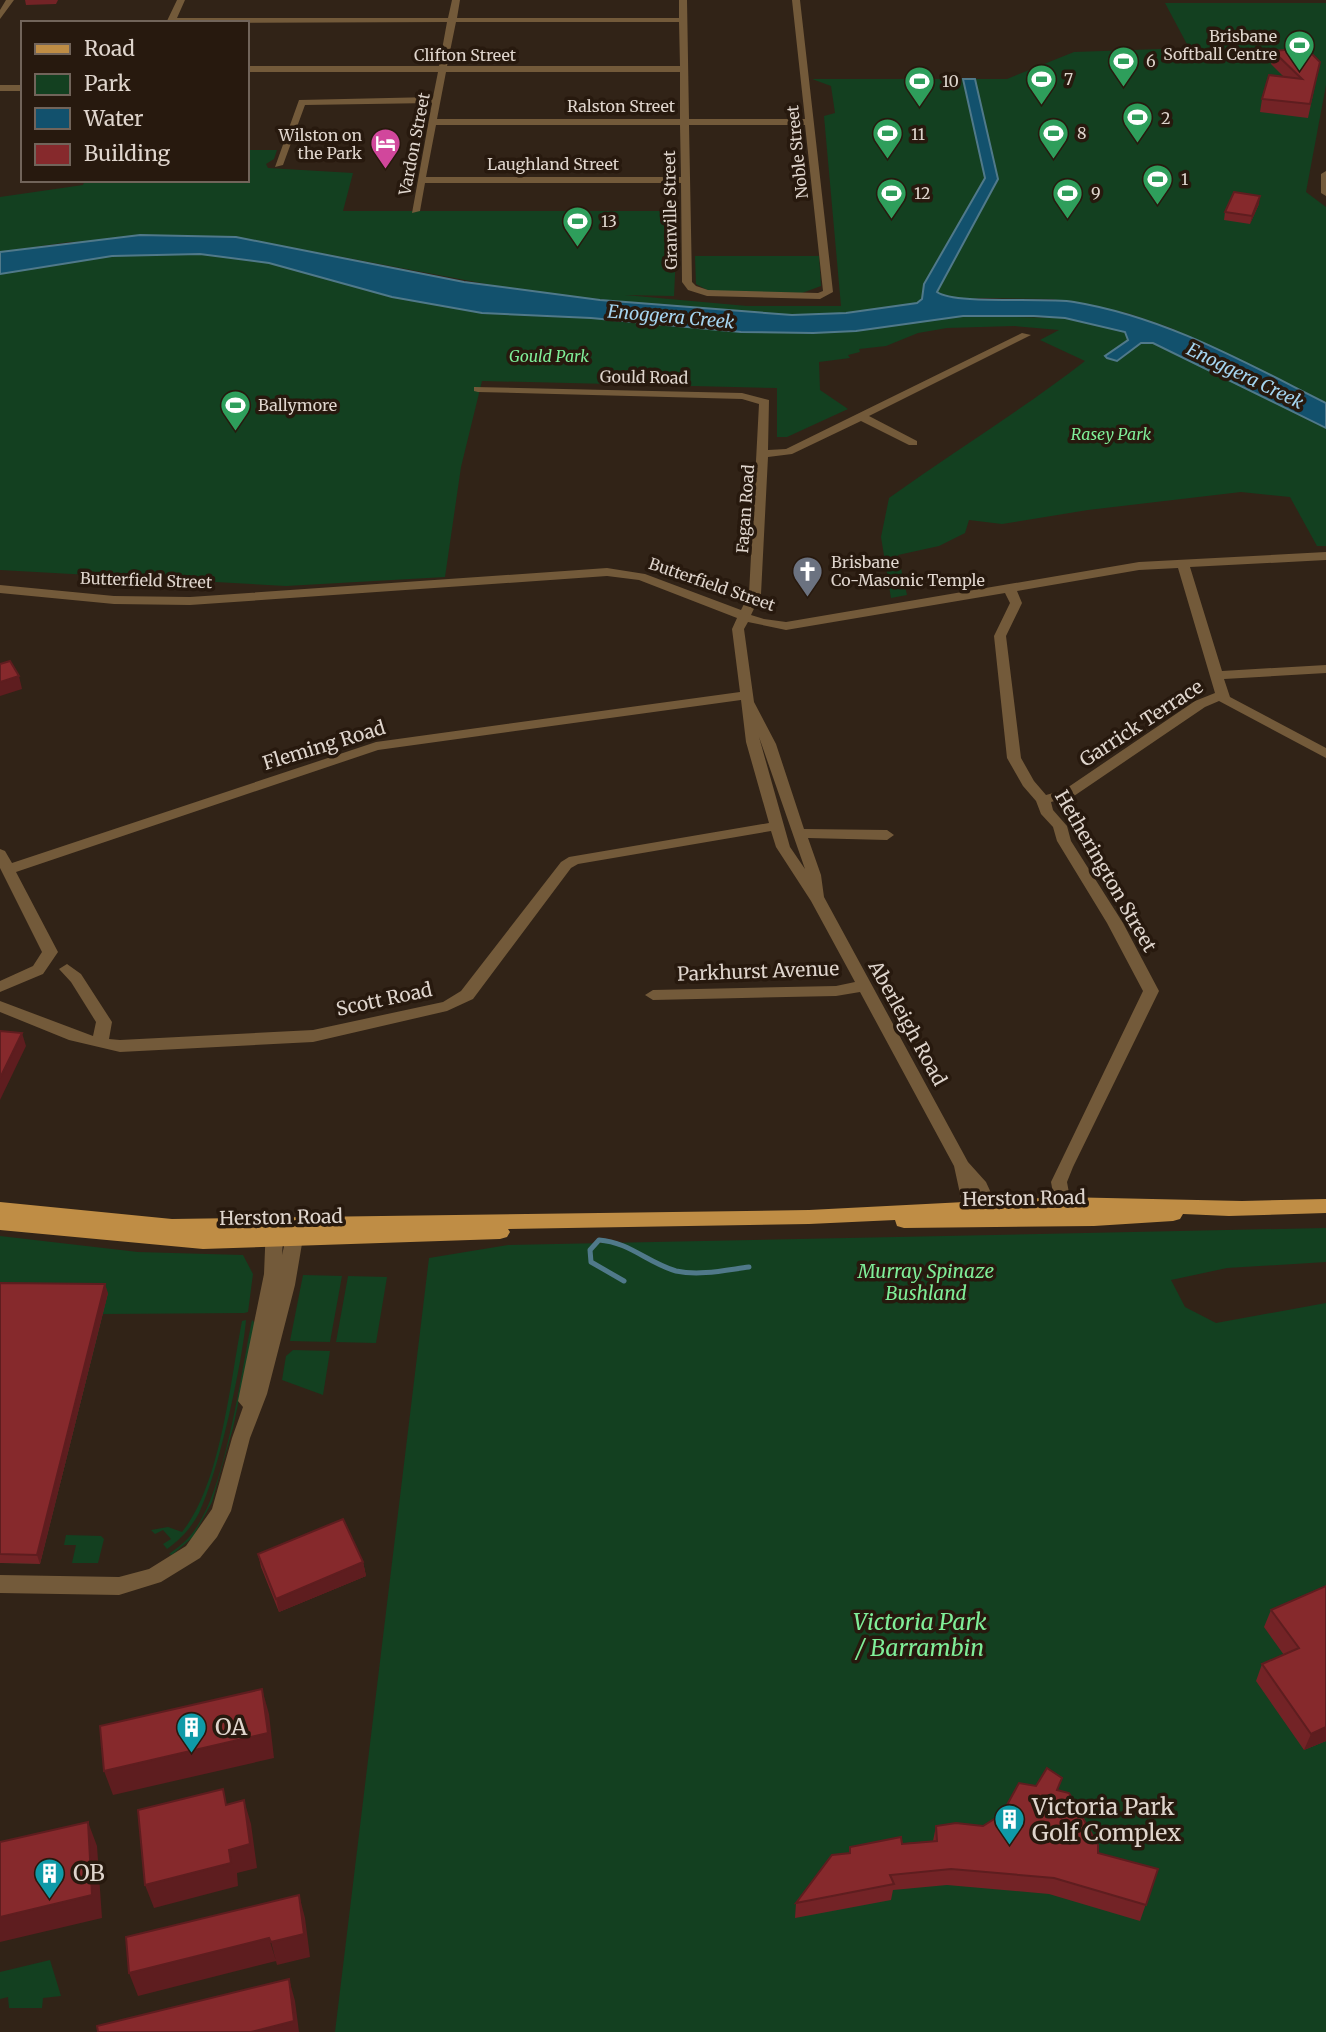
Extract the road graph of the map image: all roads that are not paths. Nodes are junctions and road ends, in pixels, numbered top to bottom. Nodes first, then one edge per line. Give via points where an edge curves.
1 (10, 0) edge
2 (181, 0) edge
3 (456, 0) edge
4 (683, 0) edge
5 (796, 0) edge
6 (0, 17) edge
7 (452, 20) junction
8 (683, 20) junction
9 (171, 21) edge
10 (248, 69) edge
11 (443, 69) junction
12 (684, 69) junction
13 (0, 88) edge
14 (21, 88) edge
15 (437, 100) junction
16 (432, 122) junction
17 (685, 122) junction
18 (809, 122) junction
19 (278, 165) dead end
20 (1326, 174) edge
21 (421, 180) junction
22 (685, 180) junction
23 (1326, 193) edge
24 (415, 211) dead end
25 (820, 296) joint
26 (1026, 335) dead end
27 (478, 389) dead end
28 (765, 402) joint
29 (860, 415) junction
30 (913, 443) dead end
31 (764, 454) junction
32 (1326, 556) edge
33 (1183, 564) junction
34 (0, 589) edge
35 (1010, 589) junction
36 (742, 615) junction
37 (1326, 669) edge
38 (1216, 675) junction
39 (1222, 695) junction
40 (745, 697) junction
41 (1326, 754) edge
42 (1043, 800) junction
43 (775, 826) junction
44 (798, 833) junction
45 (887, 835) dead end
46 (0, 854) edge
47 (9, 869) junction
48 (817, 900) junction
49 (68, 969) dead end
50 (11, 983) edge
51 (863, 986) junction
52 (653, 995) dead end
53 (0, 1006) edge
54 (21, 1011) junction
55 (100, 1044) junction
56 (1062, 1204) junction
57 (1326, 1206) edge
58 (1240, 1208) junction
59 (0, 1209) edge
60 (981, 1212) junction
61 (0, 1223) edge
62 (274, 1232) junction
63 (295, 1232) junction
64 (271, 1277) junction
65 (276, 1321) junction
66 (241, 1438) junction
67 (0, 1584) edge

1 - 6 street
2 - 9 street
3 - 7 street, Vardon Street
4 - 8 street, Granville Street
5 - 18 street, Noble Street
7 - 8 street
7 - 9 street
7 - 11 street, Vardon Street
8 - 12 street, Granville Street
10 - 11 street, Clifton Street
11 - 12 street, Clifton Street
11 - 15 street, Vardon Street
12 - 17 street, Granville Street
13 - 14 street
15 - 16 street, Vardon Street
15 - 19 street via 302,102
16 - 17 street, Ralston Street
16 - 21 street, Vardon Street
17 - 18 street, Ralston Street
17 - 22 street, Granville Street
18 - 25 street, Noble Street via 828,288
20 - 23 street
21 - 22 street, Laughland Street
21 - 24 street, Vardon Street
22 - 25 street, Granville Street via 687,282 692,288 720,294
26 - 29 street
27 - 28 street, Gould Road via 742,396
28 - 31 street, Fagan Road
29 - 30 street
29 - 31 street via 788,452
31 - 36 street, Fagan Road via 755,594
32 - 33 street, Butterfield Street
33 - 35 street, Butterfield Street via 1127,568
33 - 38 street
34 - 36 street, Butterfield Street via 114,600 203,601 607,572 641,577
35 - 36 street, Butterfield Street via 792,625 762,623
35 - 42 street, Hetherington Street via 1016,603 1000,636 1014,758
36 - 40 street, Aberleigh Road via 738,629
37 - 38 street, Garrick Terrace
38 - 39 street
39 - 41 street via 1233,706
39 - 42 street, Garrick Terrace via 1200,704 1069,793
40 - 43 street, Aberleigh Road
40 - 44 street, Aberleigh Road via 766,732
40 - 47 street, Fleming Road via 376,746
42 - 56 street, Hetherington Street via 1151,991 1065,1167 1059,1182
43 - 48 street, Aberleigh Road via 788,856
43 - 55 street, Scott Road via 574,860 467,995 447,1006 313,1036
44 - 45 street
44 - 48 street, Aberleigh Road via 814,875
46 - 47 street
47 - 50 street via 50,950 41,968
48 - 51 street, Aberleigh Road
49 - 55 street via 104,1022
50 - 54 street via 11,1002
51 - 52 street, Parkhurst Avenue via 836,991
51 - 60 street, Aberleigh Road via 962,1166
53 - 54 street, Scott Road
54 - 55 street, Scott Road
56 - 58 main road, Herston Road
56 - 60 main road, Herston Road
57 - 58 main road, Herston Road
58 - 60 main road, Herston Road via 1129,1218
59 - 62 main road, Herston Road via 158,1226
60 - 63 main road, Herston Road via 562,1223 495,1233
61 - 62 main road, Herston Road via 178,1241
62 - 63 main road, Herston Road
62 - 64 street
63 - 65 street
64 - 65 street
64 - 66 street
65 - 66 street via 264,1374
66 - 67 street via 215,1521 193,1552 174,1566 119,1586

